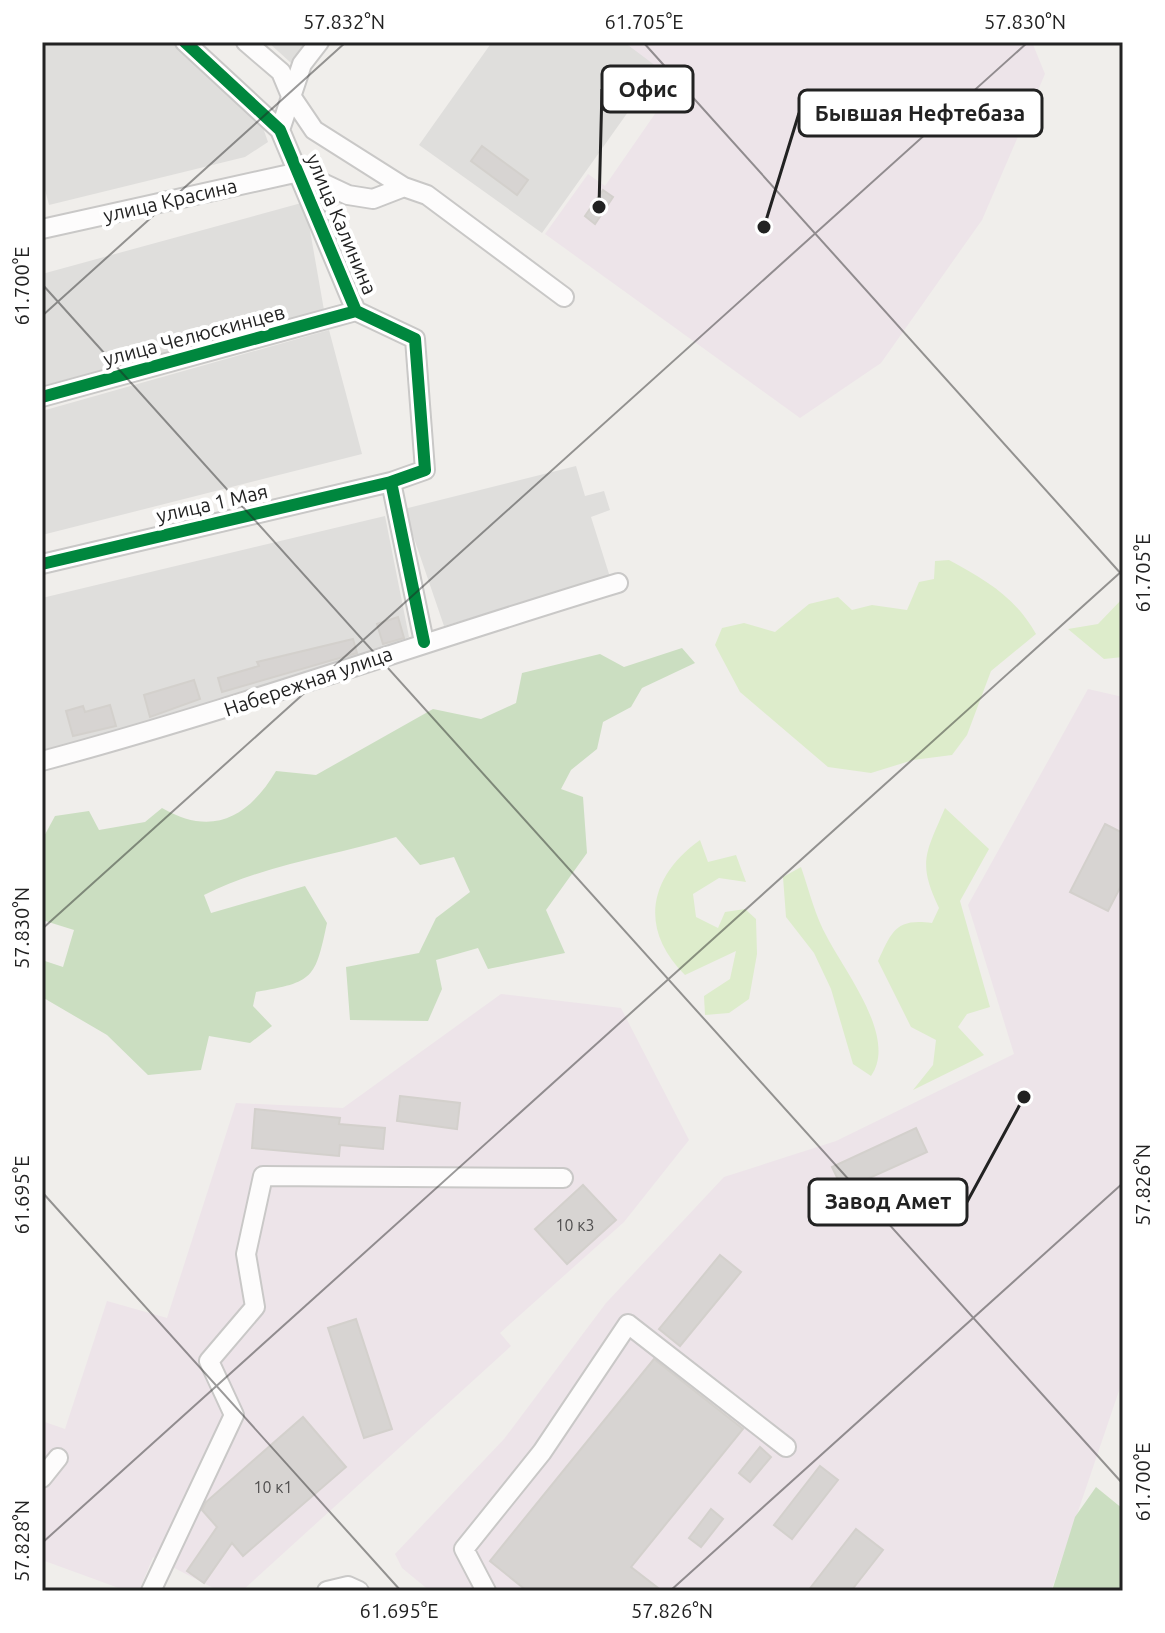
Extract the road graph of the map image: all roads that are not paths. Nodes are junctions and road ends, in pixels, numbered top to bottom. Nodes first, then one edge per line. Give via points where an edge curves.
1 (185, 42) edge
2 (246, 42) edge
3 (319, 42) edge
4 (291, 96) junction
5 (280, 130) junction
6 (299, 172) junction
7 (404, 187) junction
8 (42, 229) edge
9 (564, 297) dead end
10 (356, 311) junction
11 (42, 397) edge
12 (391, 482) junction
13 (42, 564) edge
14 (618, 583) dead end
15 (424, 642) junction
16 (42, 761) edge
17 (563, 1178) dead end
18 (786, 1447) dead end
19 (58, 1458) dead end
20 (42, 1478) edge
21 (151, 1591) edge
22 (327, 1591) edge
23 (359, 1591) edge
24 (486, 1591) edge

1 - 5 street, улица Калинина
2 - 4 street, улица Калинина via 281,72
3 - 4 street via 302,64
4 - 5 street
4 - 7 street, улица Калинина via 314,130
5 - 6 street, улица Калинина
6 - 7 street, улица Калинина via 348,195 373,199
6 - 8 street, улица Красина
6 - 10 street, улица Калинина
7 - 9 street, улица Калинина via 427,195
10 - 11 street, улица Челюскинцев
10 - 12 street, улица Калинина via 415,339 425,470
12 - 13 street, улица 1 Мая
12 - 15 street
14 - 15 street, Набережная улица
15 - 16 street, Набережная улица via 182,723
17 - 21 street via 263,1176 246,1254 255,1307 209,1361 234,1415
18 - 24 street via 628,1324 542,1452 464,1549
19 - 20 street
22 - 23 street via 348,1586

